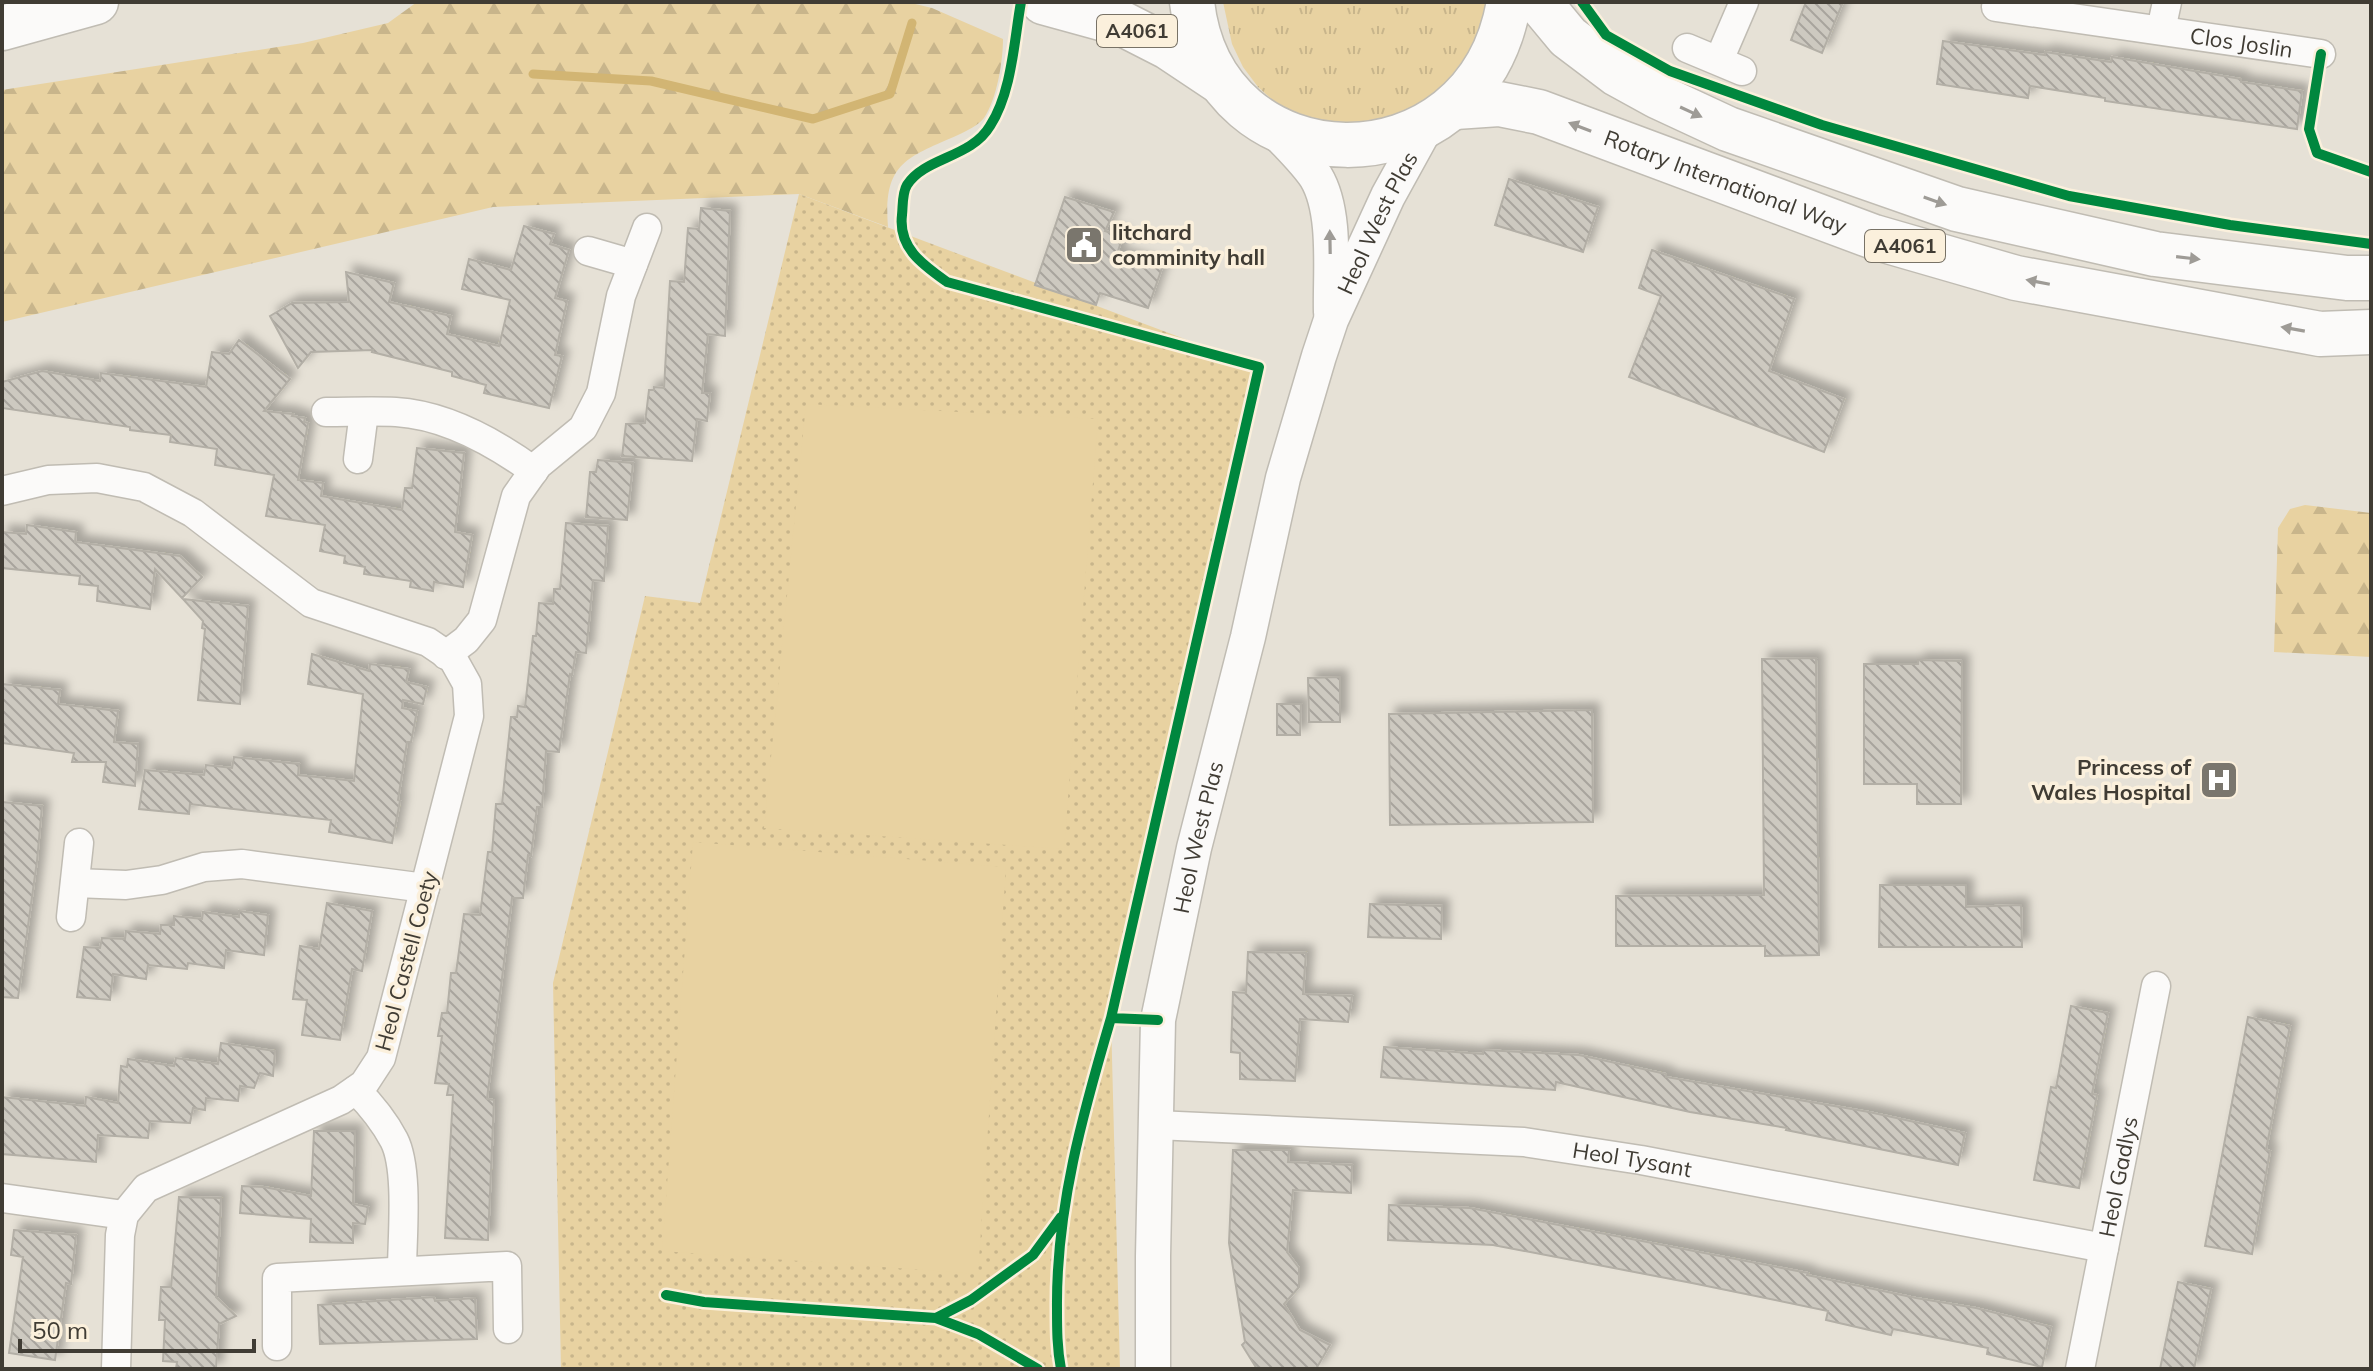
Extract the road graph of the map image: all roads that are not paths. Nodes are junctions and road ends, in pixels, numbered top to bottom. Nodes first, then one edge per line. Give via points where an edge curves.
1 (96, 2) edge
2 (1043, 2) edge
3 (1192, 2) edge
4 (1509, 2) edge
5 (1539, 2) edge
6 (1744, 2) edge
7 (2167, 2) edge
8 (1996, 7) dead end
9 (2, 28) edge
10 (2161, 30) junction
11 (1687, 48) dead end
12 (2321, 54) dead end
13 (1221, 82) junction
14 (1440, 117) junction
15 (1271, 126) junction
16 (647, 228) dead end
17 (588, 251) dead end
18 (633, 264) junction
19 (2371, 278) edge
20 (1331, 320) junction
21 (2371, 332) edge
22 (326, 412) dead end
23 (364, 412) junction
24 (358, 459) dead end
25 (534, 471) junction
26 (2, 491) edge
27 (446, 655) junction
28 (79, 843) dead end
29 (75, 883) junction
30 (425, 888) junction
31 (71, 917) dead end
32 (2156, 986) dead end
33 (356, 1090) junction
34 (1156, 1125) junction
35 (2, 1198) edge
36 (124, 1215) junction
37 (2104, 1248) junction
38 (402, 1271) junction
39 (508, 1329) dead end
40 (277, 1346) dead end
41 (116, 1369) edge
42 (1153, 1369) edge
43 (2080, 1369) edge

1 - 9 main road
2 - 13 main road, A4061 via 1123,24
3 - 13 main road via 1205,53
4 - 14 main road via 1500,42 1482,77
5 -> 19 main road, A4061 via 1568,37 1657,96 1728,129 1957,209 2155,254
6 - 11 street via 1730,65
7 - 10 street, Clos Joslin
8 - 10 street, Clos Joslin
10 - 12 street, Clos Joslin
13 - 15 main road
14 - 15 main road via 1375,145 1321,144
14 - 20 street, Heol West Plas via 1402,168
21 -> 14 main road, Rotary International Way / A4061 via 2320,334 2016,278 1874,237 1517,106 1499,104
20 -> 15 street, Heol West Plas via 1330,226 1323,196 1316,178
16 - 18 street
17 - 18 street
18 - 25 street via 601,393 583,428
20 - 34 street, Heol West Plas via 1283,478 1181,906 1158,1020
22 - 23 street
23 - 24 street
23 - 25 street via 443,421 503,448
25 - 27 street via 516,496 482,620
26 - 27 street, Heol Castell Coety via 48,480 97,478 144,487 193,513 311,603 428,642
27 - 30 street, Heol Castell Coety via 467,684 469,716
28 - 29 street
29 - 30 street via 126,885 242,864
29 - 31 street
30 - 33 street, Heol Castell Coety via 381,1058
32 - 37 street, Heol Gadlys
33 - 36 street, Heol Castell Coety via 146,1188
33 - 38 street via 396,1143 402,1182
34 - 37 street, Heol Tysant via 1524,1142
34 - 42 street, Heol West Plas
35 - 36 street
36 - 41 street
37 - 43 street, Heol Gadlys
38 - 39 street via 507,1266
38 - 40 street via 277,1278

